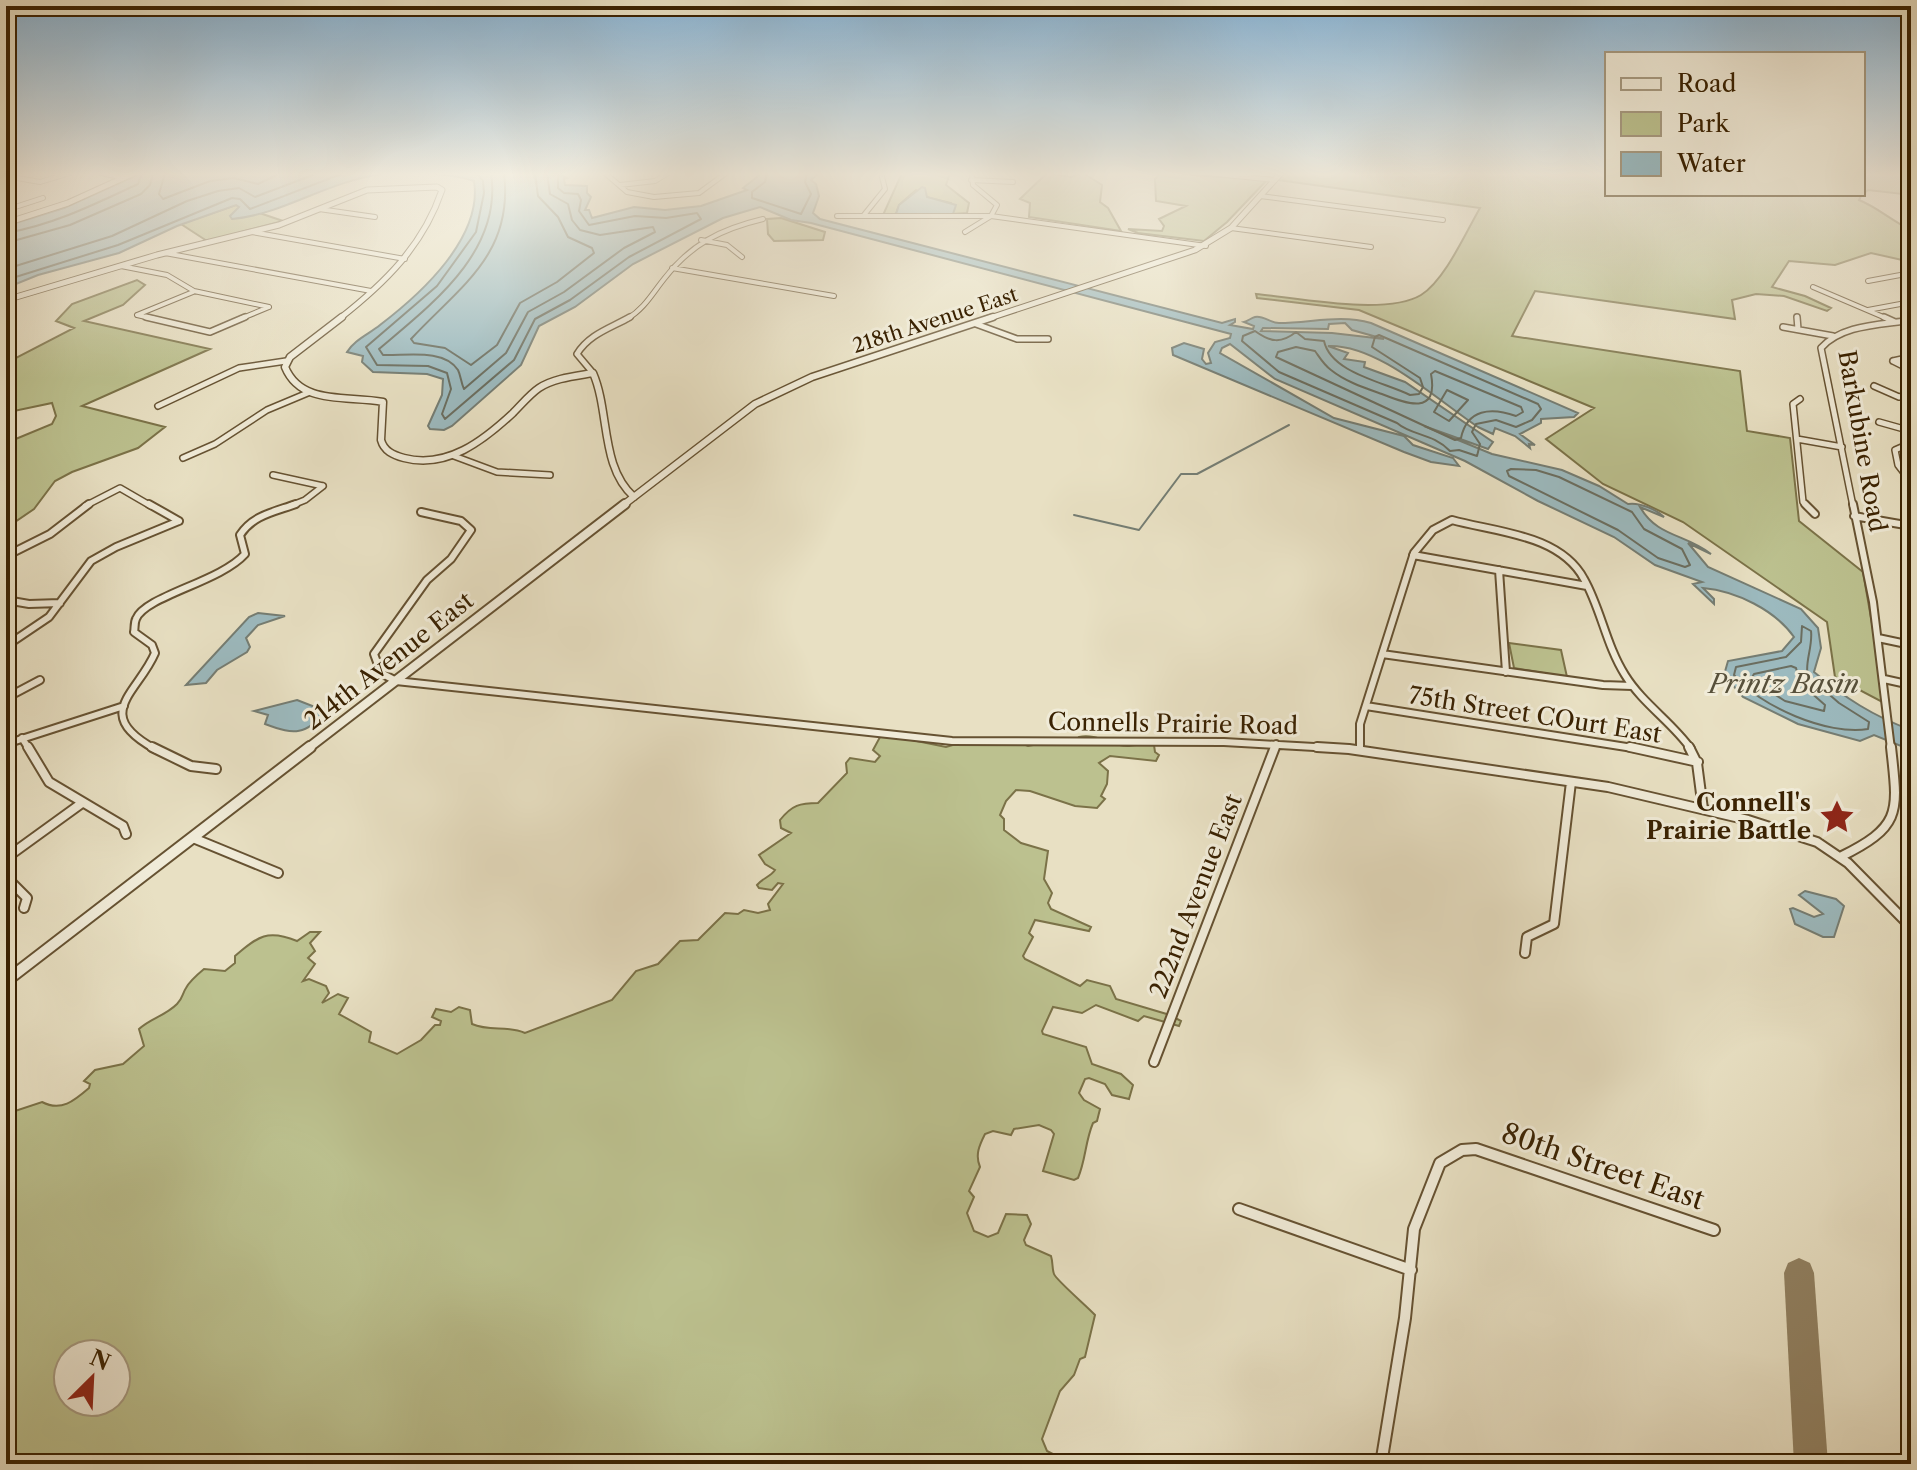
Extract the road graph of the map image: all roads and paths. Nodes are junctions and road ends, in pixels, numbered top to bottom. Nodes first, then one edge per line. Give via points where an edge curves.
1 (212, 242) edge
2 (306, 242) edge
3 (417, 242) edge
4 (699, 242) edge
5 (709, 242) edge
6 (1178, 242) edge
7 (1212, 242) edge
8 (1331, 242) edge
9 (1188, 243) junction
10 (1206, 246) junction
11 (1371, 247) dead end
12 (1197, 249) junction
13 (165, 253) junction
14 (742, 257) dead end
15 (405, 259) junction
16 (121, 266) junction
17 (672, 268) junction
18 (1911, 273) edge
19 (1868, 281) dead end
20 (1813, 287) dead end
21 (194, 291) junction
22 (371, 291) junction
23 (834, 296) dead end
24 (6, 300) edge
25 (1911, 302) edge
26 (1865, 310) junction
27 (1797, 317) dead end
28 (1911, 320) edge
29 (1897, 323) junction
30 (976, 324) junction
31 (1783, 327) dead end
32 (1798, 329) junction
33 (1832, 337) junction
34 (1048, 339) dead end
35 (1911, 357) edge
36 (286, 361) junction
37 (1911, 370) edge
38 (593, 373) junction
39 (802, 381) joint
40 (1874, 386) dead end
41 (310, 392) junction
42 (1911, 394) edge
43 (1800, 399) dead end
44 (158, 406) dead end
45 (1879, 422) dead end
46 (1911, 431) edge
47 (1797, 439) junction
48 (1911, 443) edge
49 (1842, 447) junction
50 (454, 456) junction
51 (183, 458) dead end
52 (273, 475) dead end
53 (550, 475) dead end
54 (1911, 482) edge
55 (634, 497) junction
56 (421, 512) dead end
57 (1815, 514) dead end
58 (1854, 516) junction
59 (1911, 526) edge
60 (1413, 555) junction
61 (6, 556) edge
62 (1499, 570) junction
63 (1587, 586) junction
64 (6, 600) edge
65 (60, 603) junction
66 (1878, 638) junction
67 (1911, 645) edge
68 (6, 646) edge
69 (1382, 654) junction
70 (1506, 672) junction
71 (1884, 679) junction
72 (40, 680) dead end
73 (395, 682) junction
74 (1911, 685) edge
75 (1632, 686) junction
76 (6, 698) edge
77 (124, 706) junction
78 (1366, 706) junction
79 (22, 738) junction
80 (6, 744) edge
81 (1276, 744) junction
82 (1360, 750) junction
83 (1698, 762) junction
84 (216, 769) dead end
85 (1571, 782) junction
86 (82, 803) junction
87 (1703, 809) junction
88 (126, 834) dead end
89 (193, 838) junction
90 (1840, 857) junction
91 (6, 858) edge
92 (278, 873) dead end
93 (6, 877) edge
94 (24, 908) dead end
95 (1911, 927) edge
96 (1525, 953) dead end
97 (6, 981) edge
98 (1154, 1062) dead end
99 (1239, 1209) dead end
100 (1714, 1230) dead end
101 (1411, 1270) junction
102 (1381, 1464) edge

1 - 13 street
2 - 15 street
3 - 15 street
4 - 17 street
5 - 14 street via 726,245
6 - 9 street
7 - 10 street, 218th Avenue East
8 - 11 street
9 - 10 street
9 - 12 street
10 - 12 street, 218th Avenue East
12 - 30 street, 218th Avenue East
13 - 16 street
13 - 22 street
15 - 22 street
16 - 21 street via 167,275
16 - 24 street
17 - 23 street
17 - 38 street via 641,310 579,349 580,359
18 - 19 street
20 - 26 street
21 - 21 street via 269,307 213,332 137,315
22 - 36 street
25 - 26 street
26 - 29 street
27 - 32 street
28 - 29 street
29 - 33 street
30 - 34 street via 1023,340
30 - 39 street, 218th Avenue East
31 - 32 street
32 - 33 street
33 - 49 street, Barkubine Road via 1821,351
35 - 37 street via 1893,361
36 - 41 street via 288,377
36 - 44 street via 239,368
38 - 50 street via 540,387 492,433
38 - 55 street via 618,479
39 - 55 street, 214th Avenue East via 748,409
40 - 42 street via 1899,397
41 - 50 street via 383,402 380,441 397,456
41 - 51 street
43 - 47 street via 1793,404
45 - 46 street
47 - 49 street
47 - 57 street via 1803,502
48 - 54 street via 1895,450 1898,465
49 - 58 street, Barkubine Road
50 - 53 street via 497,472
52 - 77 street via 323,486 303,501 248,524 240,535 245,554 232,570 163,597 137,615 134,632 155,653
55 - 73 street, 214th Avenue East
56 - 73 street via 461,521 471,530 374,654 379,672
58 - 59 street
58 - 66 street, Barkubine Road
60 - 62 street
60 - 63 street via 1425,538 1452,520 1516,534 1562,554
60 - 69 street
61 - 65 street via 120,488 160,515 179,521 98,557
62 - 63 street
62 - 70 street
63 - 75 street
64 - 65 street
65 - 68 street via 49,617
66 - 67 street
66 - 71 street, Barkubine Road
69 - 70 street
69 - 78 street
70 - 75 street
71 - 74 street
71 - 90 street, Barkubine Road via 1897,801 1894,817 1868,844
72 - 76 street
73 - 81 street, Connells Prairie Road via 937,740
73 - 89 street, 214th Avenue East
75 - 83 street via 1683,737
77 - 79 street
77 - 84 street via 126,726 140,742 202,770
78 - 82 street
78 - 83 street, 75th Street COurt East
79 - 80 street
79 - 86 street via 49,782
81 - 82 street, Connells Prairie Road
81 - 98 street, 222nd Avenue East
82 - 85 street, Connells Prairie Road
83 - 87 street
85 - 87 street, Connells Prairie Road
85 - 96 street via 1554,924 1527,937
86 - 88 street via 123,826
86 - 91 street
87 - 90 street, Connells Prairie Road via 1817,842
89 - 92 street
89 - 97 street, 214th Avenue East
90 - 95 street, Connells Prairie Road
93 - 94 street via 27,898
99 - 101 street
100 - 101 street, 80th Street East via 1476,1149 1440,1163 1414,1229
101 - 102 street

